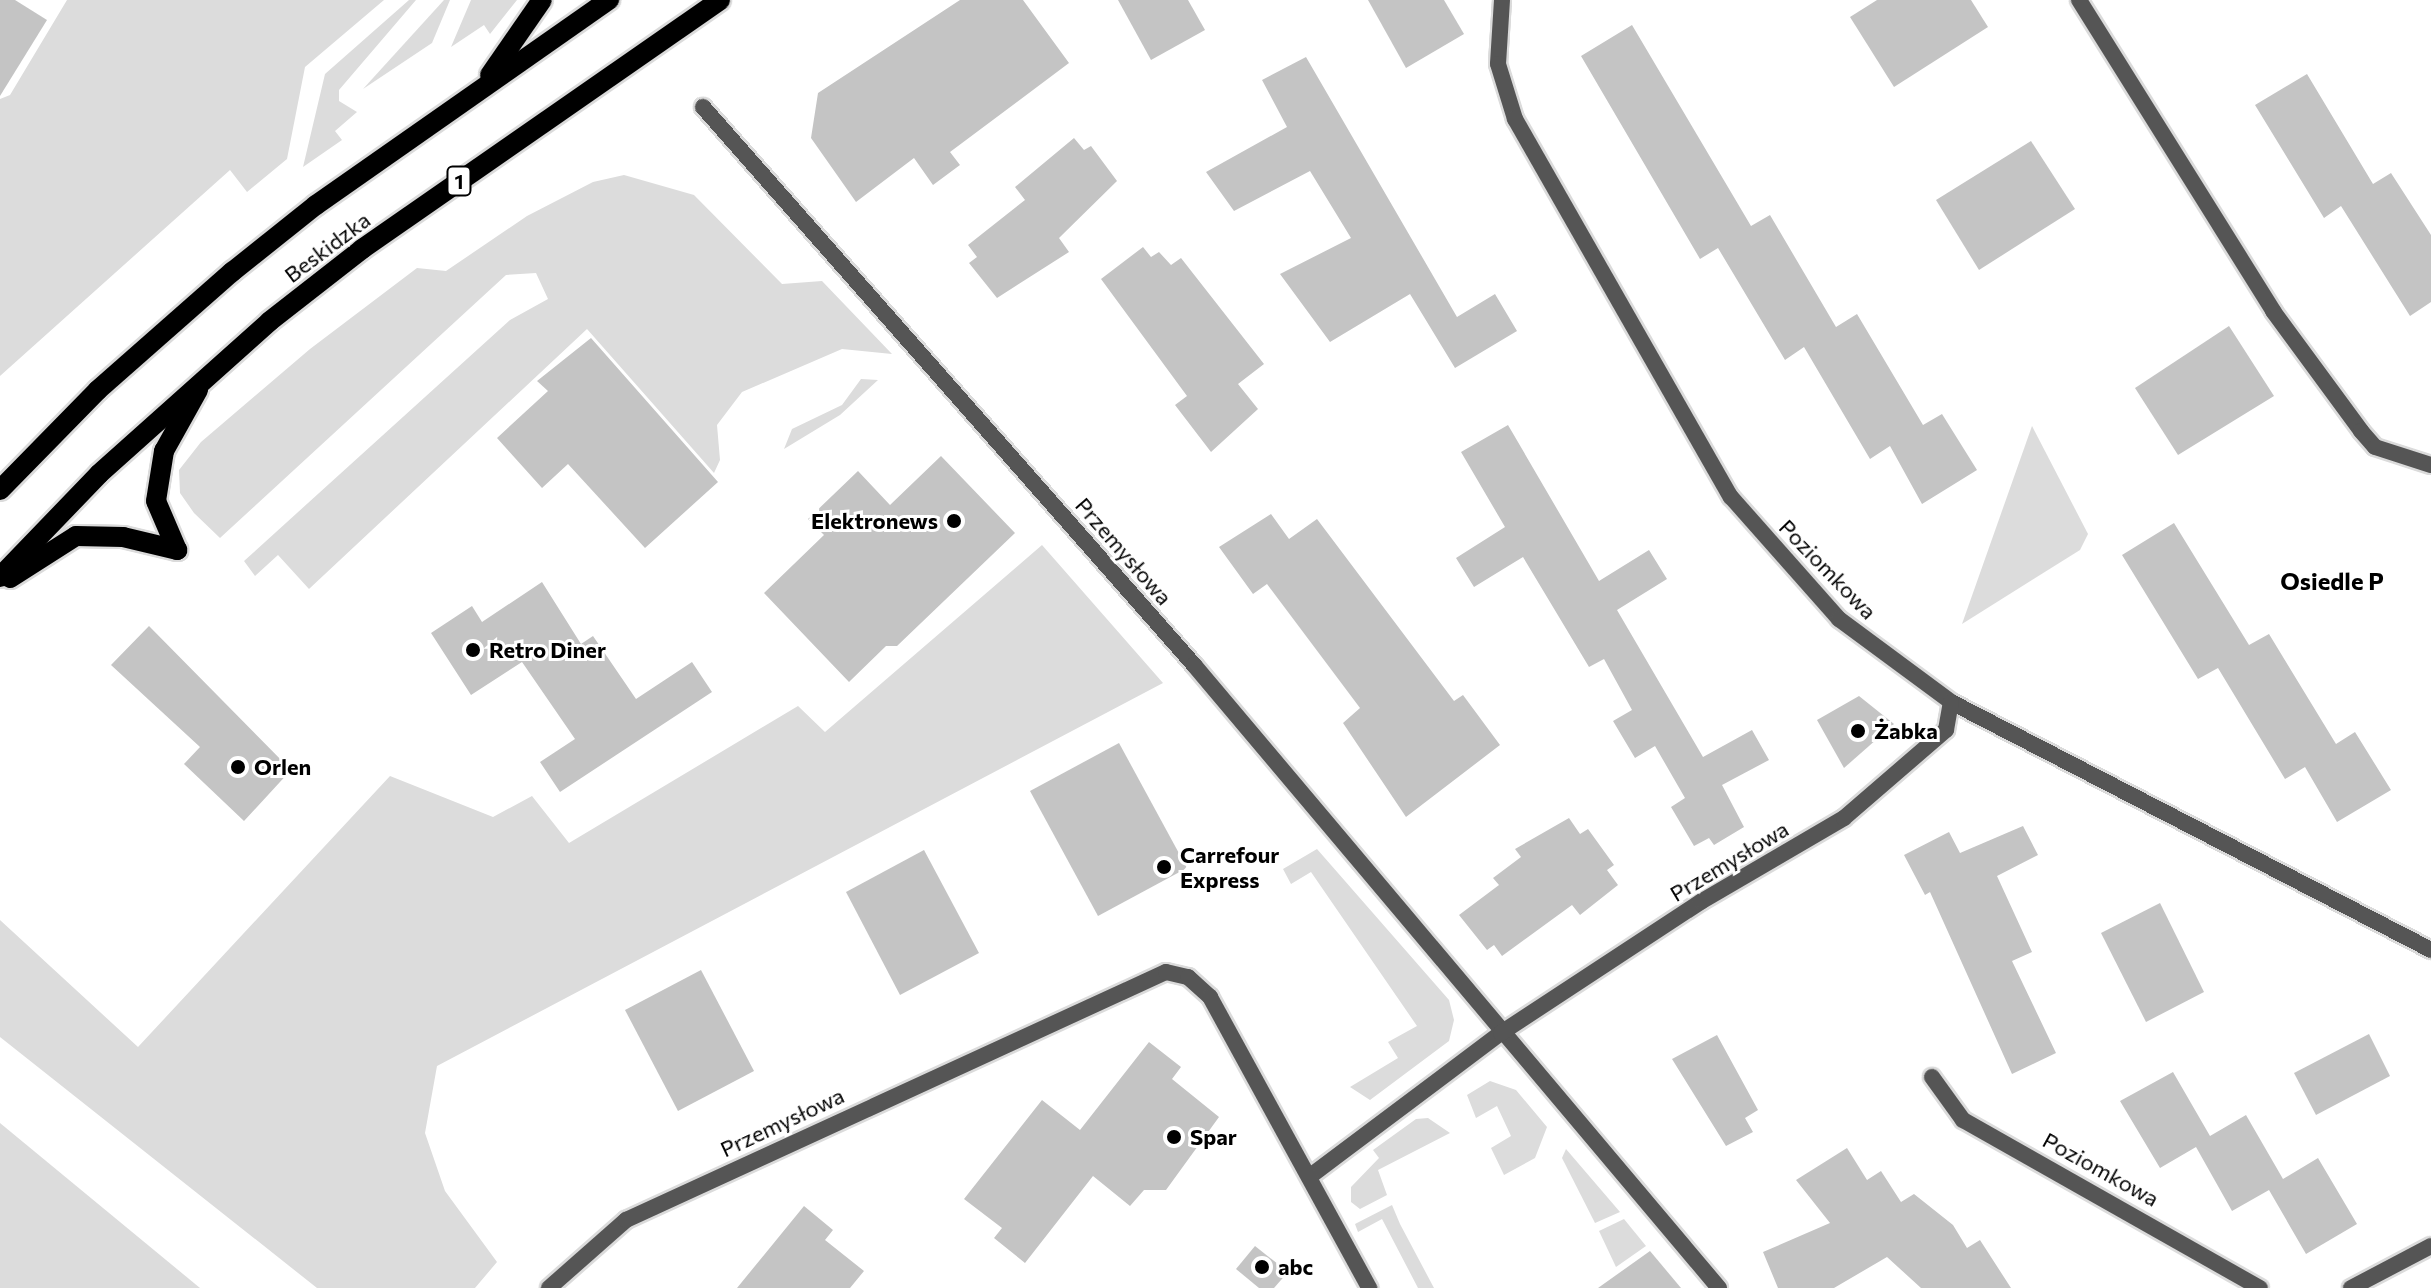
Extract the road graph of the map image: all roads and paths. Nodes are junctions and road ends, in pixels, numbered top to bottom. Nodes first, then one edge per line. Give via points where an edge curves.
1 (542, 0) edge
2 (609, 0) edge
3 (720, 0) edge
4 (1502, 0) edge
5 (2079, 0) edge
6 (479, 89) junction
7 (703, 107) dead end
8 (208, 373) junction
9 (2431, 465) edge
10 (0, 490) edge
11 (0, 577) edge
12 (0, 584) edge
13 (1951, 702) junction
14 (2431, 950) edge
15 (1501, 1033) junction
16 (1932, 1077) dead end
17 (1309, 1177) junction
18 (2431, 1246) edge
19 (549, 1288) edge
20 (1369, 1288) edge
21 (1719, 1288) edge
22 (2260, 1288) edge
23 (2351, 1288) edge

1 - 6 main road
2 - 6 main road, Beskidzka
3 - 8 main road, Beskidzka / 1 via 362,249
4 - 13 street, Poziomkowa via 1498,64 1515,119 1731,497 1839,619
5 - 9 street via 2273,311 2361,431 2375,447
6 - 10 main road, Beskidzka via 232,272 98,390
7 - 15 street, Przemysłowa via 1194,665
8 - 11 main road, Beskidzka / 1
8 - 12 main road via 164,451 156,501 177,550 123,537 76,536
13 - 14 street, Poziomkowa
13 - 15 street, Przemysłowa via 1946,730 1844,818 1702,901
15 - 17 street, Przemysłowa
15 - 21 street, Przemysłowa
16 - 22 street, Poziomkowa via 1963,1120
17 - 19 street, Przemysłowa via 1206,991 1188,977 1158,973 626,1220
17 - 20 street, Przemysłowa
18 - 23 street

